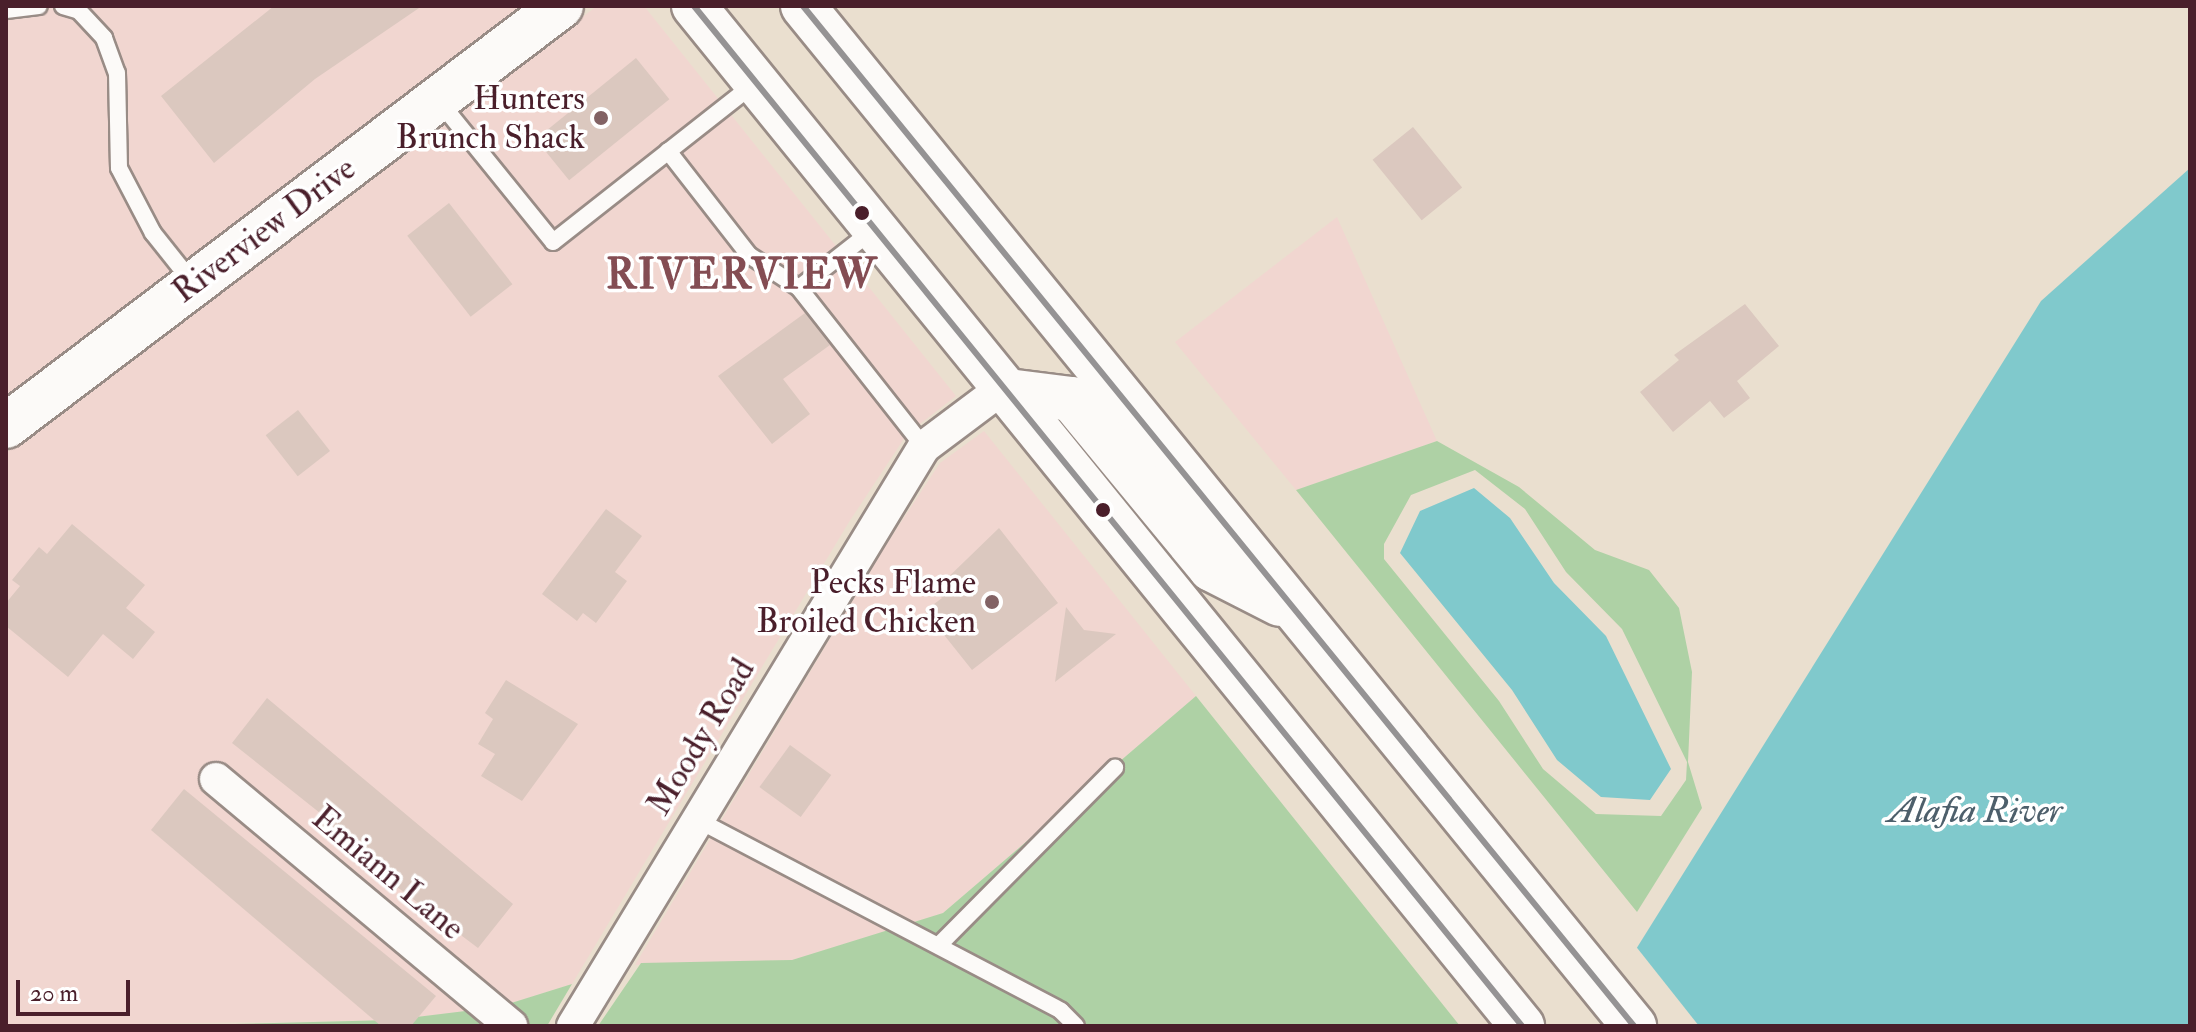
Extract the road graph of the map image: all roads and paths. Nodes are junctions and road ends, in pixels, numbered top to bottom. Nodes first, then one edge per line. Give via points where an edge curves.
1 (39, 6) edge
2 (561, 6) edge
3 (694, 6) edge
4 (803, 6) edge
5 (76, 8) edge
6 (6, 10) edge
7 (755, 83) junction
8 (438, 98) junction
9 (668, 151) junction
10 (873, 230) junction
11 (193, 284) junction
12 (799, 288) junction
13 (1000, 390) junction
14 (6, 426) edge
15 (924, 447) junction
16 (1296, 611) junction
17 (1115, 768) dead end
18 (216, 779) dead end
19 (696, 819) junction
20 (939, 945) junction
21 (1510, 1011) edge
22 (511, 1026) edge
23 (573, 1026) edge
24 (1076, 1026) edge
25 (1634, 1026) edge

1 - 6 lane
2 - 8 main road, Riverview Drive
3 - 7 main road
4 - 16 main road
5 - 11 lane via 104,38 117,73 119,168 153,233
7 - 9 lane
7 - 10 main road
8 - 9 lane via 553,242
8 - 11 main road, Riverview Drive
9 - 12 lane via 749,255
10 - 12 lane
10 - 13 main road
11 - 14 main road, Riverview Drive
12 - 15 lane
13 - 15 street, Moody Road
13 - 16 main road via 1071,399 1211,569
13 - 21 main road
15 - 19 street, Moody Road
16 - 25 main road
17 - 20 lane
18 - 22 street, Emiann Lane
19 - 20 lane
19 - 23 street, Moody Road
20 - 24 lane via 1061,1011

